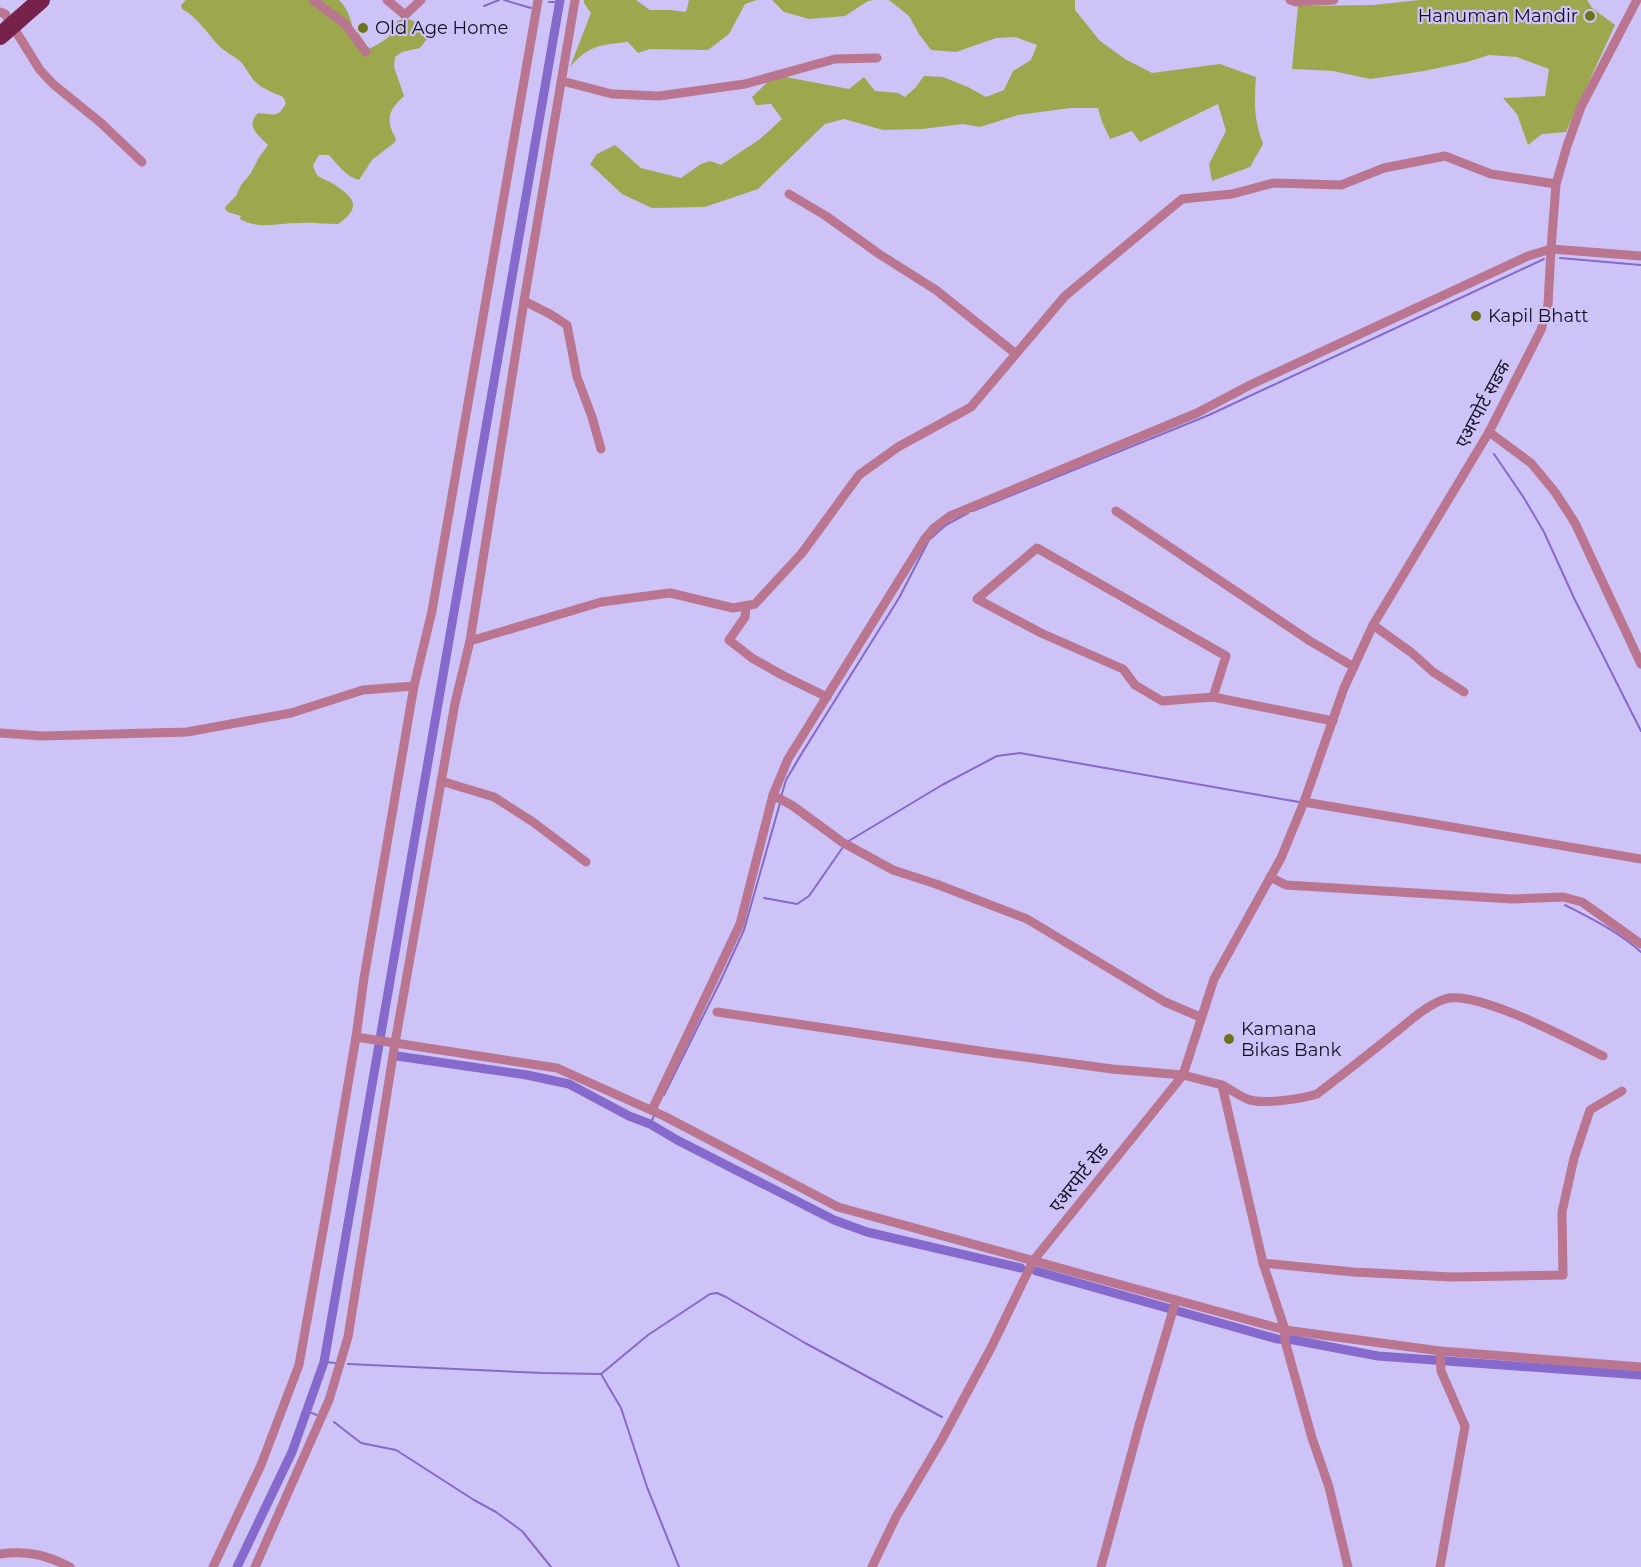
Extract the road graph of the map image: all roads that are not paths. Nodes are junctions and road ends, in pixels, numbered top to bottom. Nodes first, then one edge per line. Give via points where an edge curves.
1 (41, 0) edge
2 (313, 0) edge
3 (387, 0) edge
4 (421, 0) edge
5 (538, 0) edge
6 (576, 0) edge
7 (1290, 0) edge
8 (1334, 0) edge
9 (1637, 0) edge
10 (4, 24) edge
11 (366, 52) dead end
12 (876, 58) dead end
13 (562, 81) junction
14 (142, 162) dead end
15 (1556, 184) junction
16 (789, 194) dead end
17 (1551, 249) junction
18 (1641, 256) edge
19 (524, 301) junction
20 (1016, 354) junction
21 (1489, 432) junction
22 (602, 449) dead end
23 (1116, 511) dead end
24 (746, 606) junction
25 (1373, 625) junction
26 (470, 641) junction
27 (1641, 664) edge
28 (1354, 667) junction
29 (414, 686) junction
30 (1464, 692) dead end
31 (826, 697) junction
32 (1213, 697) junction
33 (1333, 722) junction
34 (0, 733) edge
35 (441, 781) junction
36 (773, 795) junction
37 (1304, 805) junction
38 (1641, 859) edge
39 (586, 862) dead end
40 (1270, 878) junction
41 (1641, 944) edge
42 (717, 1012) dead end
43 (1200, 1017) junction
44 (360, 1037) junction
45 (395, 1043) junction
46 (1603, 1056) dead end
47 (1183, 1075) junction
48 (1222, 1085) junction
49 (1622, 1091) dead end
50 (653, 1111) junction
51 (1033, 1261) junction
52 (1263, 1263) junction
53 (1175, 1306) junction
54 (1285, 1335) junction
55 (1440, 1353) junction
56 (1641, 1367) edge
57 (0, 1554) edge
58 (70, 1567) edge
59 (213, 1567) edge
60 (255, 1567) edge
61 (872, 1567) edge
62 (1101, 1567) edge
63 (1348, 1567) edge
64 (1440, 1567) edge

1 - 10 highway
2 - 11 street via 345,24
3 - 4 street via 405,15
5 - 29 street via 432,611
6 - 13 street
7 - 8 street
9 - 15 street, एअरपोर्ट सडक via 1581,107
10 - 14 street via 46,77
12 - 13 street via 835,59 745,84 659,96 612,94
13 - 19 street
15 - 17 street, एअरपोर्ट सडक
15 - 20 street via 1491,174 1445,156 1384,168 1341,185 1273,183 1232,194 1182,199 1065,296
16 - 20 street via 936,290
17 - 18 street
17 - 21 street, एअरपोर्ट सडक via 1548,305 1541,330
17 - 31 street via 1528,256 1197,413 950,516 924,540
19 - 22 street via 567,325 577,377
19 - 26 street
20 - 24 street via 971,407 898,447 859,475 802,553 755,604
21 - 25 street, एअरपोर्ट सडक
21 - 27 street via 1531,463 1555,492 1575,523
23 - 28 street
24 - 26 street via 733,608 670,593 601,602
24 - 31 street via 745,617 729,640 752,658
25 - 28 street, एअरपोर्ट सडक
25 - 30 street
26 - 35 street
28 - 33 street, एअरपोर्ट सडक
29 - 34 street via 363,690 291,713 187,732 42,736
29 - 44 street via 364,978
31 - 36 street via 788,759
32 - 32 street via 1162,701 1135,685 1122,669 976,599 1037,548 1226,656
32 - 33 street
33 - 37 street, एअरपोर्ट सडक
35 - 39 street via 494,797
35 - 45 street
36 - 43 street via 892,870 1027,919 1165,1002
36 - 50 street via 740,924
37 - 38 street
37 - 40 street, एअरपोर्ट रोड
40 - 41 street via 1286,885 1512,899 1563,897 1582,902
40 - 43 street, एअरपोर्ट रोड via 1214,979
42 - 47 street via 1020,1057
43 - 47 street, एअरपोर्ट रोड
44 - 45 street
44 - 59 street via 299,1365 261,1465
45 - 50 street via 557,1068
45 - 60 street via 348,1337 328,1400
46 - 48 street via 1496,1007 1447,998 1426,1009 1317,1094 1248,1100
47 - 48 street
47 - 51 street, एअरपोर्ट रोड
48 - 52 street
49 - 52 street via 1590,1110 1574,1158 1562,1212 1563,1275 1452,1277
50 - 51 street via 838,1207
51 - 53 street
51 - 61 street, एअरपोर्ट रोड via 992,1346
52 - 54 street
53 - 54 street
53 - 62 street
54 - 55 street
54 - 63 street
55 - 56 street
55 - 64 street via 1441,1371 1465,1426
57 - 58 street via 18,1551 40,1555

